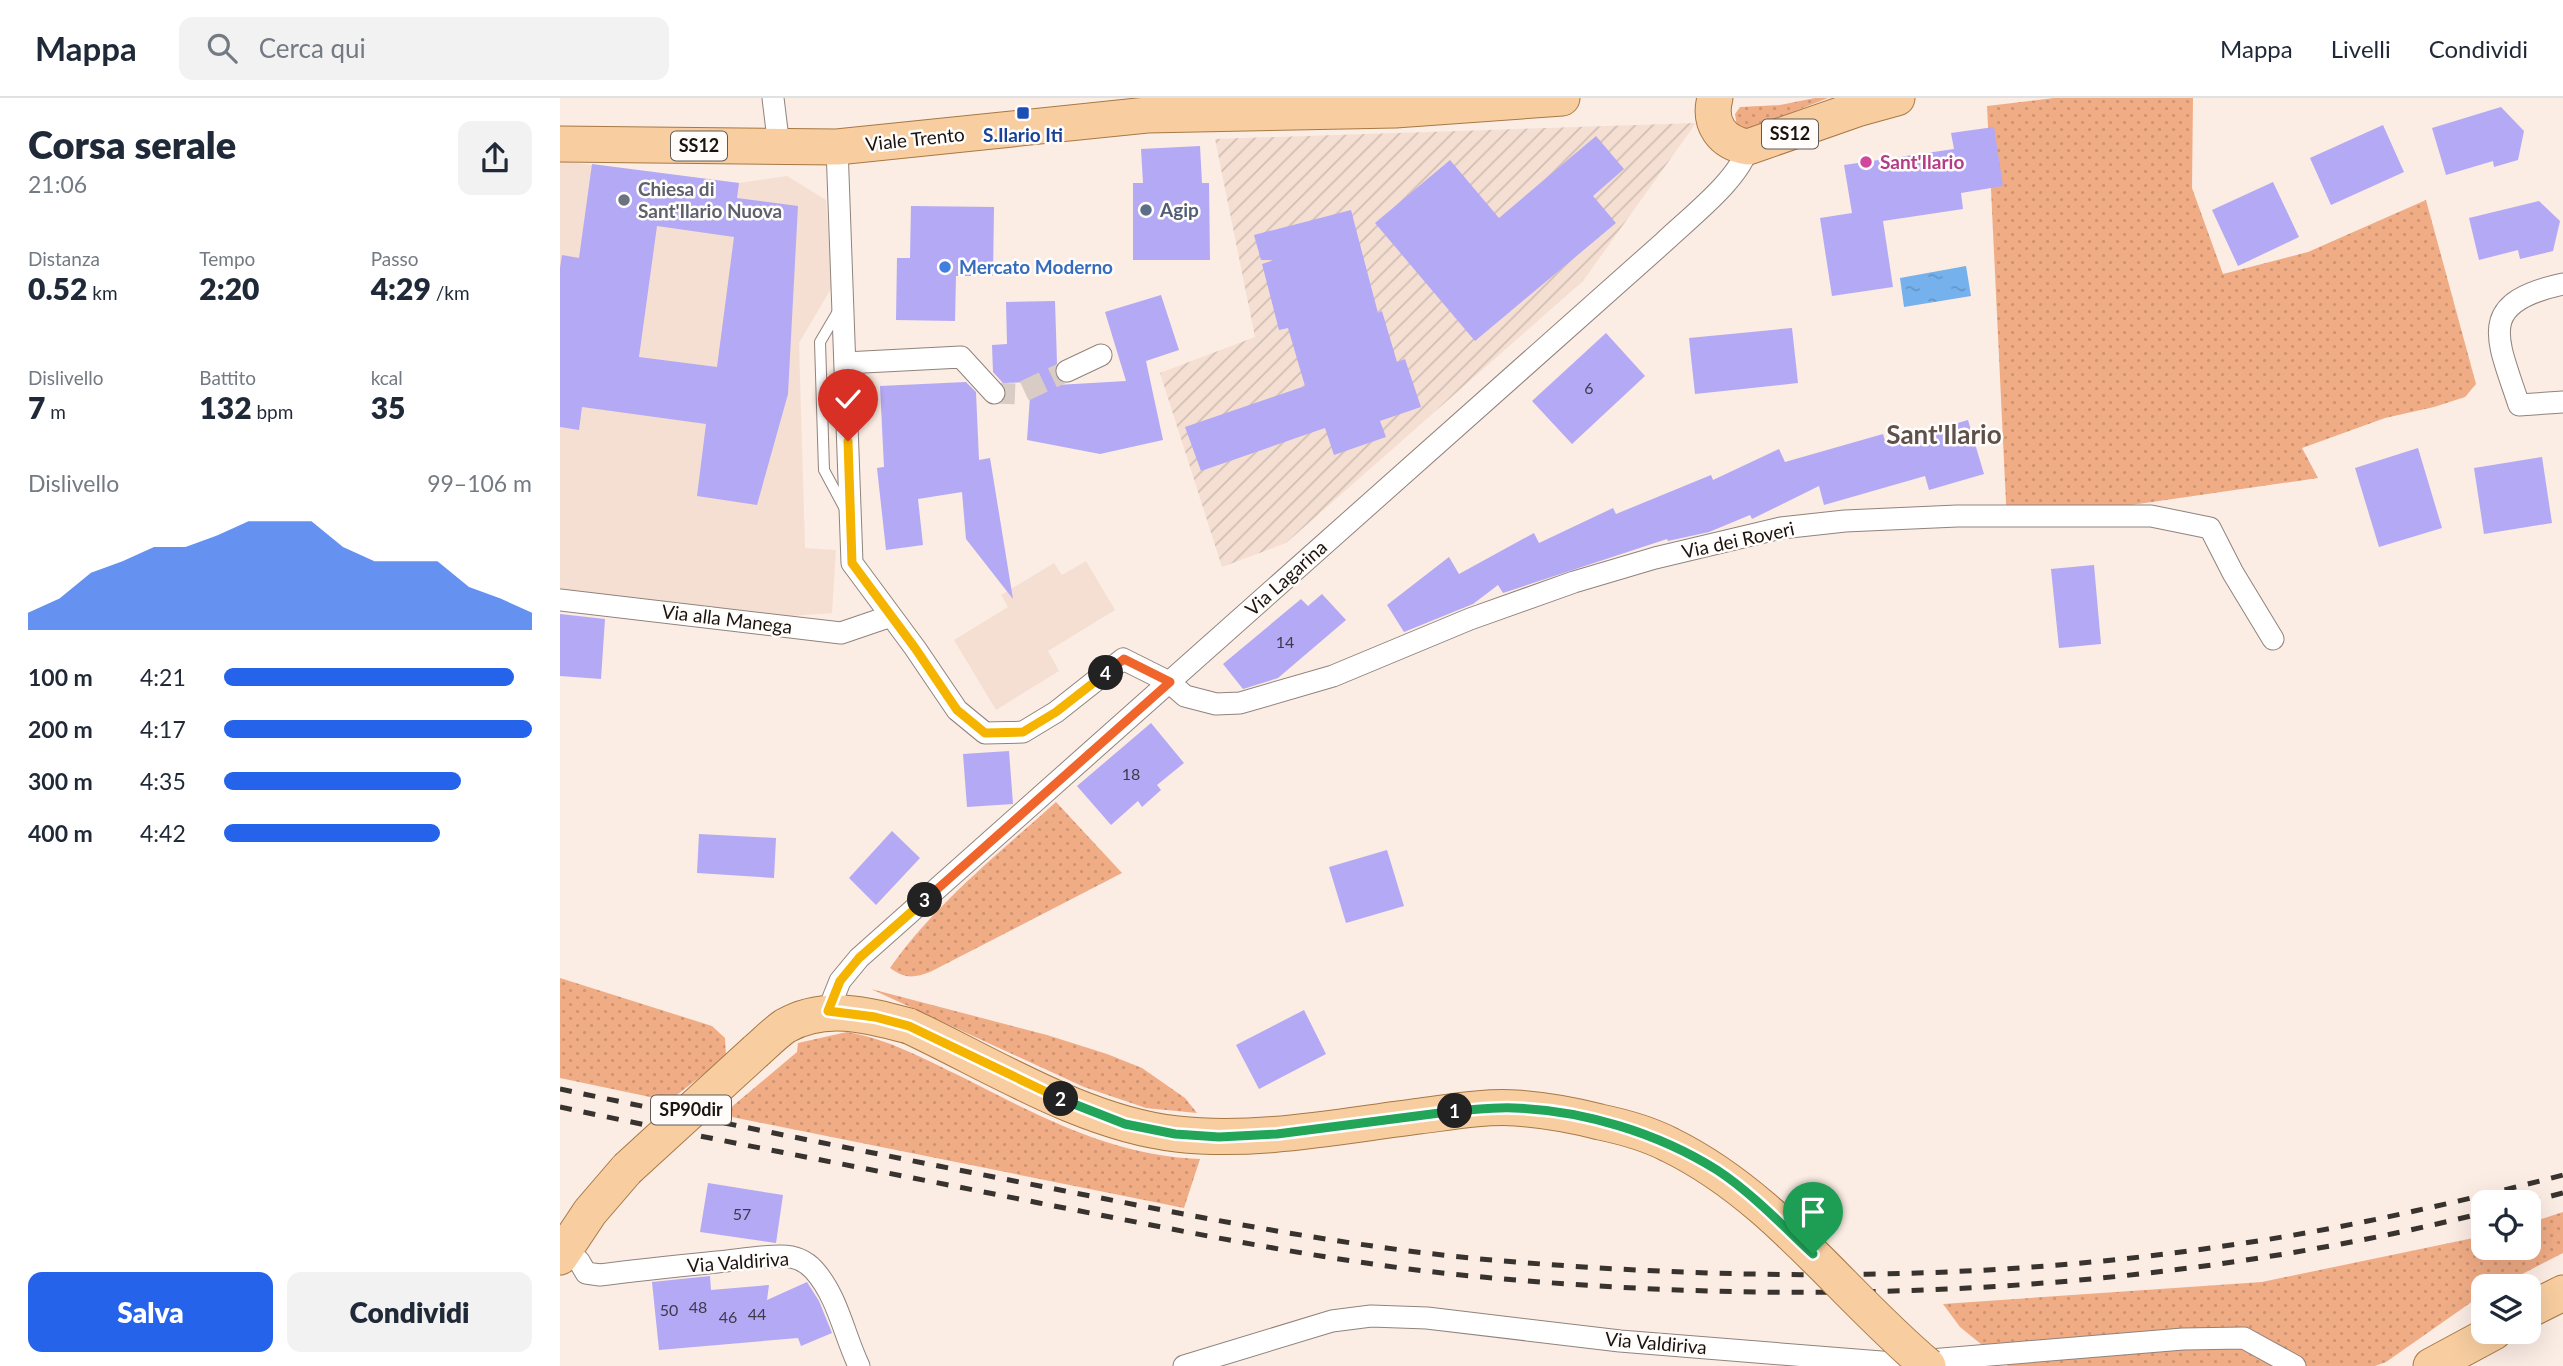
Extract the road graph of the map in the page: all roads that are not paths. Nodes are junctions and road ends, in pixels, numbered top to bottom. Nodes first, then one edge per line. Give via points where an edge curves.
1 (773, 98) edge
2 (1562, 98) edge
3 (1715, 98) edge
4 (1897, 98) edge
5 (560, 144) edge
6 (779, 147) junction
7 (837, 147) junction
8 (1748, 147) junction
9 (2563, 284) edge
10 (843, 303) junction
11 (1101, 355) dead end
12 (845, 363) junction
13 (1067, 371) tunnel mouth
14 (994, 393) dead end
15 (2563, 402) edge
16 (851, 518) junction
17 (560, 600) edge
18 (891, 616) junction
19 (2273, 639) dead end
20 (1170, 682) junction
21 (828, 1011) junction
22 (560, 1255) edge
23 (2563, 1293) edge
24 (2541, 1304) edge
25 (2472, 1344) edge
26 (859, 1366) edge
27 (1184, 1366) edge
28 (1928, 1366) edge
29 (2295, 1366) edge
30 (2431, 1366) edge

1 - 6 street
2 - 7 main road, Viale Trento / SS12 via 1395,110 1146,116
3 - 8 main road, SS12 via 1713,108 1723,137 1733,145
4 - 8 main road, SS12
5 - 6 main road, Viale Trento / SS12
6 - 7 main road, Viale Trento / SS12
7 - 10 street
8 - 20 street, Via Lagarina via 1745,161 1730,179 1664,242
9 - 15 street via 2524,295 2504,313 2498,331 2519,405
10 - 12 street
10 - 16 lane via 820,342 824,470
11 - 13 street
12 - 14 street via 961,357
12 - 16 street
16 - 18 street via 852,563
17 - 18 street, Via alla Manega via 841,633
18 - 20 street, Via dei Roveri via 957,710 985,733 1023,732 1124,659
19 - 20 street, Via dei Roveri via 2210,528 2151,516 1957,516 1781,528 1655,558 1520,600 1333,676 1240,703 1216,704 1185,696
20 - 21 street, Via Lagarina via 859,958 840,981
21 - 22 main road, SP90dir, bridge via 784,1027 756,1051 627,1169
21 - 28 main road, bridge via 909,1026 1074,1105 1125,1124 1175,1134 1277,1134 1454,1111 1514,1108 1568,1114 1624,1128 1668,1144 1717,1170 1744,1191
22 - 26 street, Via Valdiriva via 579,1261 586,1273 600,1275 749,1258 800,1259 814,1269 828,1292
23 - 24 main road
25 - 30 main road
27 - 29 street, Via Valdiriva via 1332,1321 1371,1316 1895,1363 2244,1338

